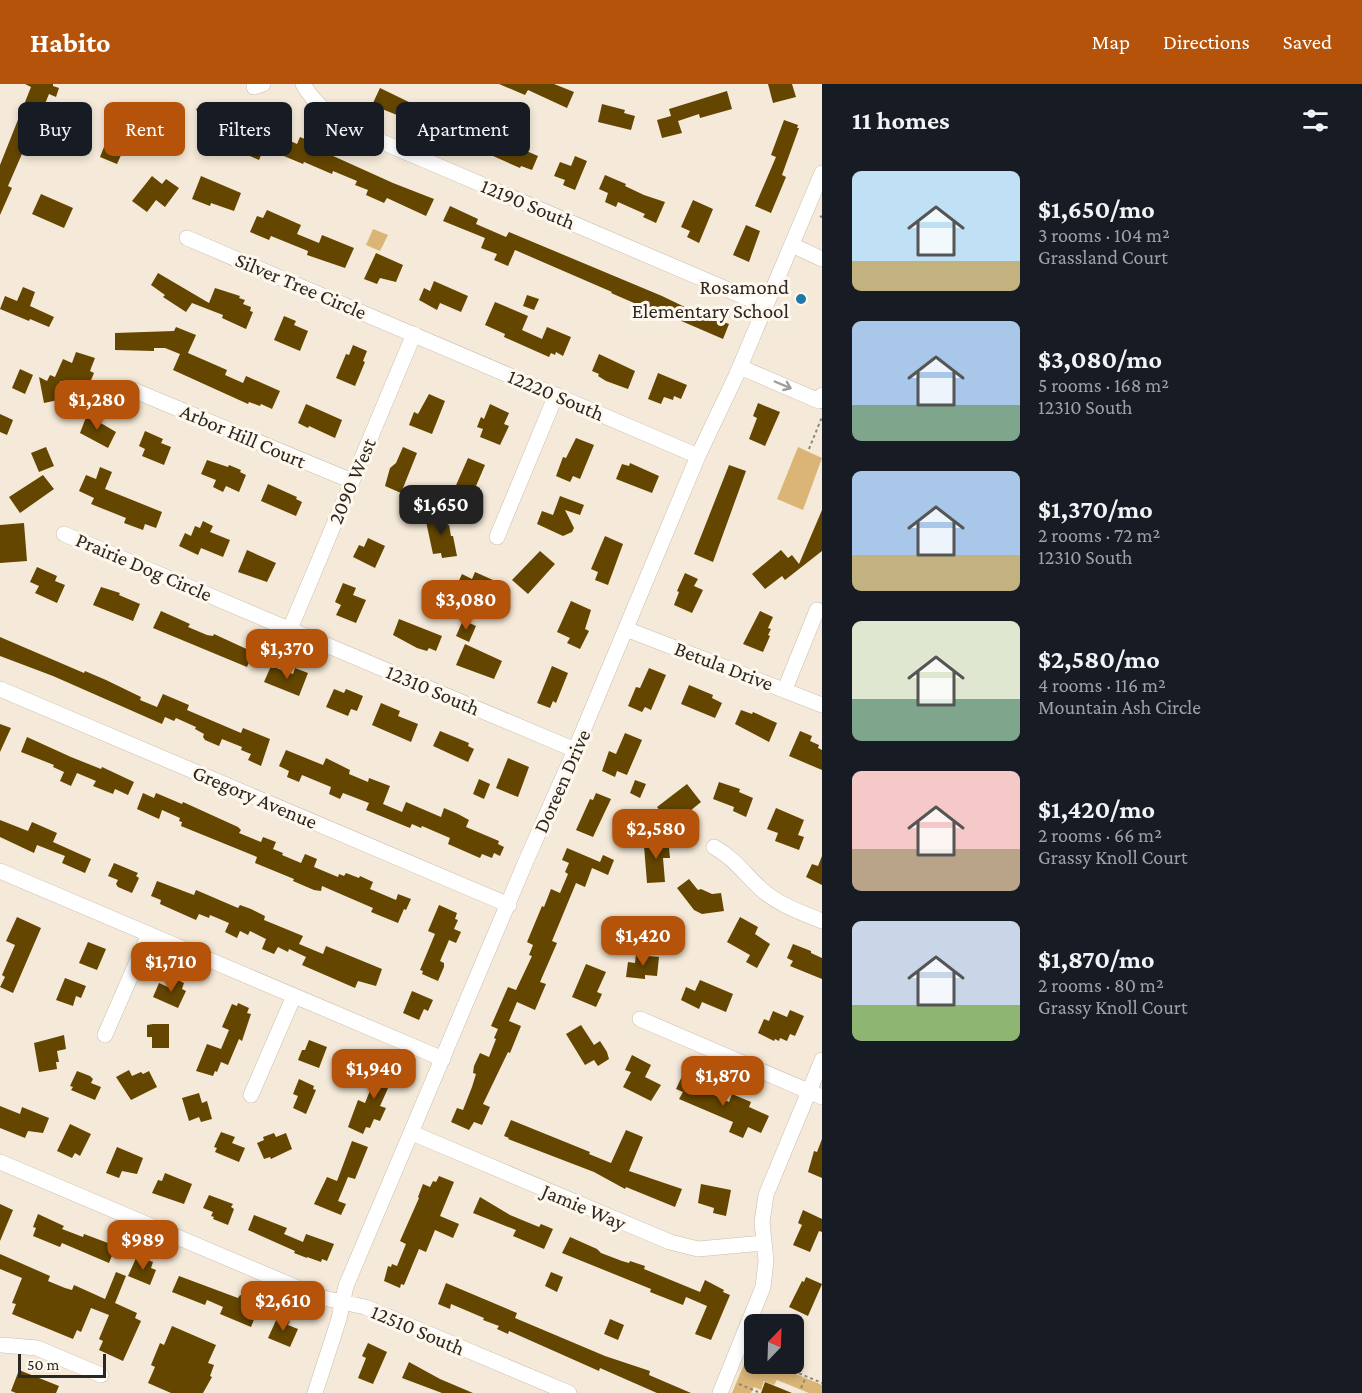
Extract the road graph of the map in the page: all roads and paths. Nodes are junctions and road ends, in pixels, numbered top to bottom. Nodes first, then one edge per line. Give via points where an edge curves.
1 (303, 84) edge
2 (822, 173) edge
3 (187, 238) dead end
4 (792, 245) junction
5 (822, 259) edge
6 (766, 306) junction
7 (414, 334) junction
8 (740, 367) junction
9 (133, 390) dead end
10 (556, 395) junction
11 (822, 395) edge
12 (822, 417) edge
13 (808, 449) dead end
14 (698, 456) junction
15 (352, 482) junction
16 (64, 534) dead end
17 (497, 537) dead end
18 (817, 610) dead end
19 (626, 628) junction
20 (290, 629) junction
21 (0, 689) edge
22 (784, 689) junction
23 (822, 705) edge
24 (575, 750) junction
25 (714, 848) dead end
26 (1, 874) edge
27 (509, 905) junction
28 (822, 921) edge
29 (149, 934) junction
30 (294, 996) junction
31 (640, 1019) dead end
32 (105, 1035) dead end
33 (443, 1059) junction
34 (822, 1060) edge
35 (815, 1094) edge
36 (251, 1095) dead end
37 (412, 1133) junction
38 (0, 1162) edge
39 (764, 1243) junction
40 (342, 1302) junction
41 (0, 1348) edge
42 (801, 1374) edge
43 (100, 1375) dead end
44 (806, 1376) junction
45 (822, 1383) edge
46 (739, 1384) dead end
47 (801, 1388) dead end
48 (758, 1392) edge
49 (315, 1393) edge
50 (569, 1393) edge
51 (720, 1393) edge

1 - 6 street, 12190 South via 319,106 354,130
2 - 4 street, Doreen Drive
3 - 7 street, Silver Tree Circle
4 - 5 street
4 - 6 street, Doreen Drive
6 - 8 street, Doreen Drive
7 - 10 street, 12220 South
7 - 15 street, 2090 West
8 -> 11 street via 819,401
8 - 14 street, Doreen Drive
9 - 15 street, Arbor Hill Court
10 - 14 street, 12220 South
10 - 17 street
12 - 13 path
14 - 19 street, Doreen Drive
15 - 20 street, 2090 West
16 - 20 street, Prairie Dog Circle
18 - 22 street
19 - 22 street, Betula Drive
19 - 24 street, Doreen Drive
20 - 24 street, 12310 South
21 - 27 street, Gregory Avenue
22 - 23 street, Betula Drive
24 - 27 street, Doreen Drive
25 - 28 street via 729,856 773,898
26 - 29 street
27 - 33 street, Doreen Drive
29 - 30 street
29 - 32 street
30 - 33 street
30 - 36 street
31 - 35 street
33 - 37 street, Doreen Drive
34 - 35 street
35 - 39 street via 766,1195
37 - 39 street, Jamie Way via 670,1242 699,1249
37 - 40 street, Doreen Drive
38 - 40 street, 12510 South via 319,1297
39 - 51 street via 763,1287
40 - 49 street, Doreen Drive
40 - 50 street, 12510 South via 365,1307
41 - 43 street via 37,1348
42 - 44 path
44 - 45 path
44 - 47 path
46 - 48 path

